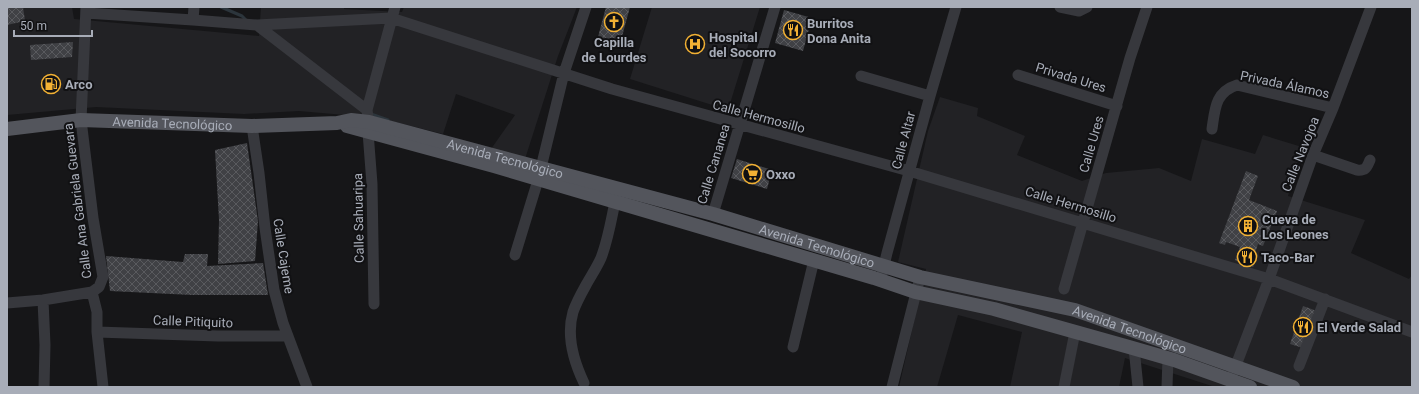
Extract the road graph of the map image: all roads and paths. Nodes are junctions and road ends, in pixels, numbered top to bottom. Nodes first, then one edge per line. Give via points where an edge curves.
1 (194, 7) edge
2 (586, 7) edge
3 (776, 7) edge
4 (956, 7) edge
5 (1060, 7) edge
6 (1087, 7) edge
7 (1147, 7) edge
8 (1371, 7) edge
9 (86, 10) edge
10 (393, 12) edge
11 (193, 20) junction
12 (257, 25) junction
13 (564, 73) junction
14 (1018, 75) dead end
15 (861, 76) dead end
16 (930, 96) junction
17 (1117, 106) junction
18 (1333, 108) junction
19 (81, 120) junction
20 (373, 125) junction
21 (740, 125) junction
22 (252, 126) junction
23 (7, 129) edge
24 (1212, 129) dead end
25 (1313, 155) junction
26 (1370, 160) dead end
27 (910, 171) junction
28 (539, 174) junction
29 (615, 202) junction
30 (713, 214) junction
31 (1084, 223) junction
32 (515, 255) dead end
33 (814, 260) junction
34 (884, 266) junction
35 (920, 277) junction
36 (1269, 279) junction
37 (880, 280) junction
38 (1064, 288) dead end
39 (92, 292) junction
40 (915, 292) junction
41 (1325, 299) junction
42 (43, 300) junction
43 (7, 303) edge
44 (374, 304) dead end
45 (97, 332) junction
46 (1075, 332) junction
47 (1412, 332) edge
48 (288, 336) junction
49 (793, 347) dead end
50 (1134, 348) junction
51 (1168, 358) junction
52 (1236, 366) junction
53 (1299, 366) dead end
54 (1231, 380) junction
55 (584, 383) dead end
56 (44, 387) edge
57 (103, 387) edge
58 (307, 387) edge
59 (892, 387) edge
60 (1064, 387) edge
61 (1138, 387) edge
62 (1167, 387) edge
63 (1250, 387) edge
64 (1290, 387) edge

1 - 11 street
2 - 13 street
3 - 21 street, Calle Cananea
4 - 16 street, Calle Altar
5 - 6 street via 1079,11
7 - 17 street, Calle Ures
8 - 18 street, Calle Navojoa
9 - 11 street, Calle Hermosillo
9 - 19 street, Calle Ana Gabriela Guevara
10 - 12 street, Calle Hermosillo
10 - 13 street, Calle Hermosillo
10 - 20 street, Calle Sahuaripa
11 - 12 street, Calle Hermosillo
12 - 20 street
13 - 21 street, Calle Hermosillo
13 - 28 street
14 - 17 street, Privada Ures
15 - 16 street
16 - 27 street, Calle Altar
17 - 31 street, Calle Ures
18 - 24 street, Privada Álamos via 1237,85 1221,94 1214,113
18 - 25 street, Calle Navojoa
19 - 22 main road, Avenida Tecnológico
19 - 23 main road, Avenida Tecnológico
19 - 39 street, Calle Ana Gabriela Guevara via 103,277 99,288
20 - 22 main road, Avenida Tecnológico via 337,123
20 - 28 main road, Avenida Tecnológico
20 - 44 street, Calle Sahuaripa
21 - 27 street, Calle Hermosillo
21 - 30 street, Calle Cananea
22 - 48 street, Calle Cajeme via 274,290
25 - 26 street via 1357,170 1366,168
25 - 36 street, Calle Navojoa
27 - 31 street, Calle Hermosillo
27 - 34 street, Calle Altar
28 - 29 main road, Avenida Tecnológico
28 - 30 main road, Avenida Tecnológico
28 - 32 street
29 - 33 main road, Avenida Tecnológico
29 - 55 street via 609,233 600,259 573,313 570,328 576,367
30 - 34 main road, Avenida Tecnológico
31 - 36 street, Calle Hermosillo
31 - 38 street, Calle Ures
33 - 37 main road, Avenida Tecnológico
33 - 49 street
34 - 35 main road, Avenida Tecnológico
34 - 37 street, Calle Altar
35 - 40 street
35 - 52 main road, Avenida Tecnológico via 1075,310
36 - 41 street, Calle Hermosillo
36 - 52 street, Calle Navojoa
37 - 40 main road, Avenida Tecnológico
39 - 42 street
39 - 45 street, Calle Ana Gabriela Guevara via 97,312
40 - 46 main road, Avenida Tecnológico via 994,309
40 - 59 street
41 - 47 street, Calle Hermosillo
41 - 53 street
42 - 43 street
42 - 56 street
45 - 48 street, Calle Pitiquito
45 - 57 street, Calle Ana Gabriela Guevara
46 - 50 main road, Avenida Tecnológico
46 - 60 street
48 - 58 street, Calle Cajeme
50 - 51 main road, Avenida Tecnológico
50 - 61 street
51 - 54 main road, Avenida Tecnológico
51 - 62 street
52 - 54 street, Calle Navojoa
52 - 64 main road, Avenida Tecnológico
54 - 63 main road, Avenida Tecnológico

